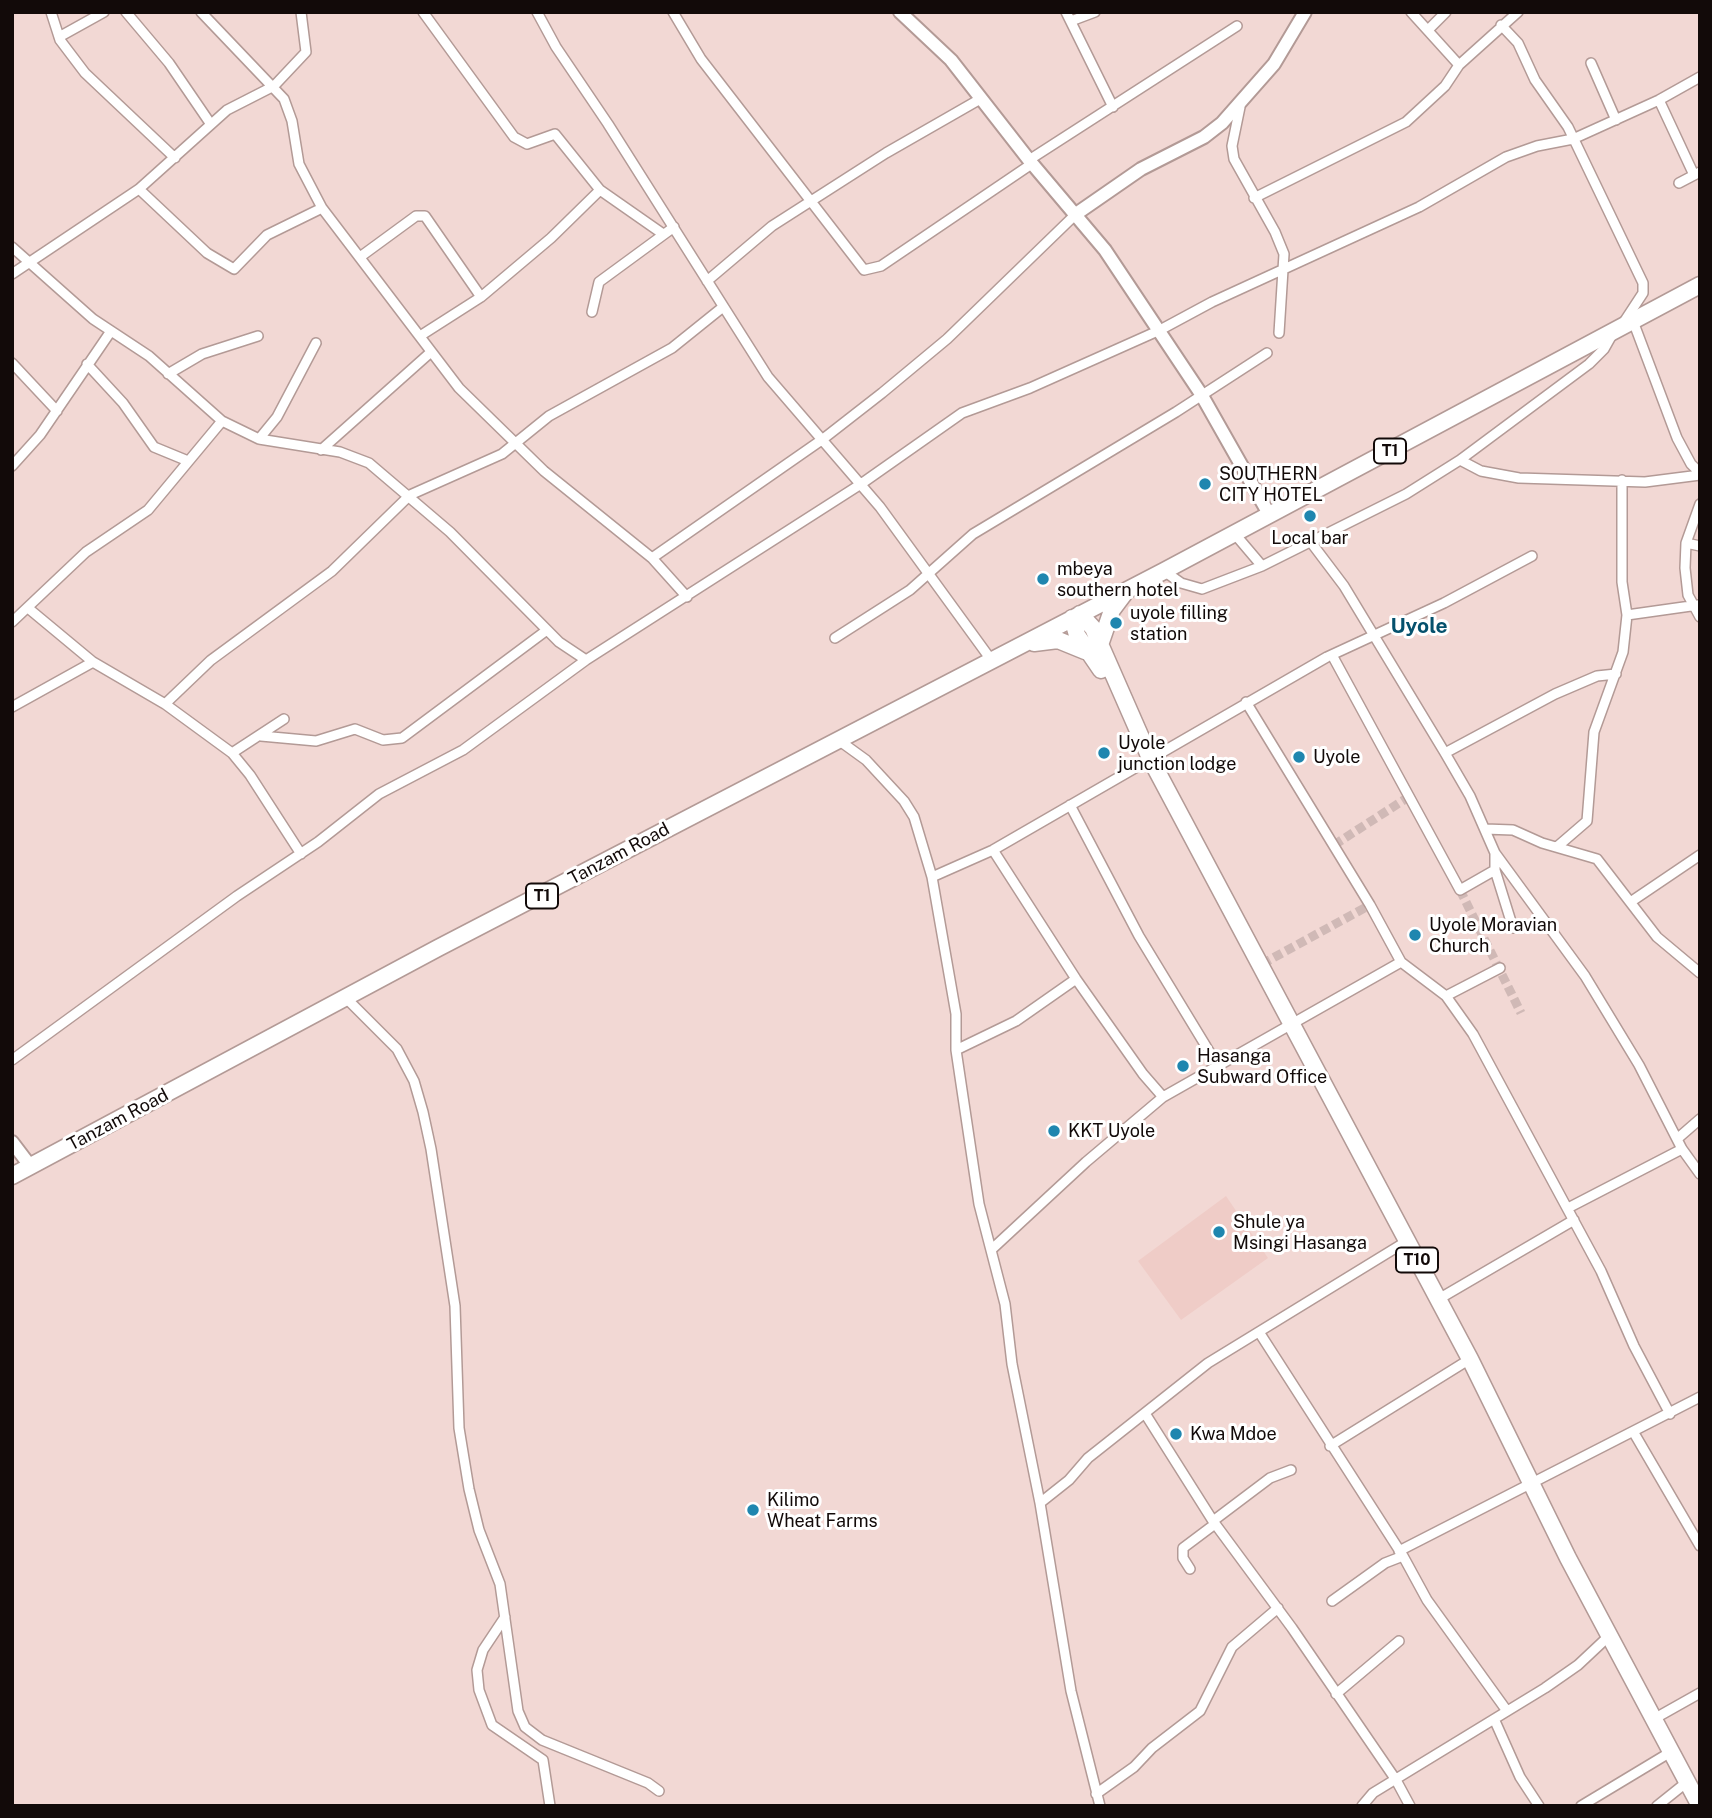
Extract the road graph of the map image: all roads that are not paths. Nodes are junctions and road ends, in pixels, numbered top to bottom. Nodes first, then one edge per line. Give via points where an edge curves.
1 (51, 12) edge
2 (104, 12) edge
3 (126, 12) edge
4 (201, 12) edge
5 (301, 12) edge
6 (423, 12) edge
7 (537, 12) edge
8 (673, 12) edge
9 (900, 12) edge
10 (1095, 12) edge
11 (1305, 12) edge
12 (1411, 12) edge
13 (1446, 12) edge
14 (1518, 12) edge
15 (1069, 17) edge
16 (1501, 25) junction
17 (1237, 26) dead end
18 (1428, 30) junction
19 (59, 37) junction
20 (1591, 62) dead end
21 (1459, 65) junction
22 (1700, 77) edge
23 (274, 86) junction
24 (982, 98) junction
25 (1659, 100) junction
26 (1113, 107) junction
27 (1240, 107) junction
28 (1616, 120) junction
29 (211, 123) junction
30 (1573, 139) junction
31 (174, 158) junction
32 (1031, 161) junction
33 (1697, 174) edge
34 (1679, 183) dead end
35 (139, 189) junction
36 (600, 190) junction
37 (1255, 198) junction
38 (810, 201) junction
39 (322, 208) junction
40 (1076, 214) junction
41 (674, 227) junction
42 (663, 234) junction
43 (12, 247) edge
44 (360, 257) junction
45 (27, 263) junction
46 (1283, 269) junction
47 (12, 274) edge
48 (707, 281) junction
49 (1700, 285) edge
50 (481, 298) junction
51 (723, 307) junction
52 (592, 312) dead end
53 (1622, 327) junction
54 (1160, 330) junction
55 (111, 331) junction
56 (1279, 333) dead end
57 (258, 336) dead end
58 (420, 336) junction
59 (316, 343) dead end
60 (431, 352) junction
61 (1267, 353) dead end
62 (12, 363) edge
63 (87, 364) junction
64 (168, 374) junction
65 (1201, 394) junction
66 (57, 411) junction
67 (222, 421) junction
68 (259, 439) junction
69 (822, 439) junction
70 (517, 444) junction
71 (321, 450) junction
72 (1460, 460) junction
73 (188, 461) junction
74 (12, 466) edge
75 (1700, 474) edge
76 (1622, 480) junction
77 (861, 484) junction
78 (410, 495) junction
79 (1700, 504) edge
80 (1269, 514) junction
81 (1234, 533) junction
82 (1310, 541) junction
83 (1686, 543) junction
84 (1700, 546) edge
85 (1532, 556) dead end
86 (652, 558) junction
87 (1262, 566) junction
88 (1164, 571) junction
89 (929, 574) junction
90 (1128, 589) junction
91 (687, 597) junction
92 (1697, 605) edge
93 (28, 608) junction
94 (1627, 615) junction
95 (1076, 616) junction
96 (1700, 617) edge
97 (12, 622) edge
98 (547, 630) junction
99 (1374, 636) junction
100 (835, 638) dead end
101 (1023, 644) junction
102 (1097, 652) junction
103 (1332, 655) junction
104 (586, 660) junction
105 (992, 660) junction
106 (93, 662) junction
107 (1616, 674) junction
108 (1246, 702) junction
109 (165, 704) junction
110 (12, 707) edge
111 (284, 719) dead end
112 (261, 736) junction
113 (837, 740) junction
114 (232, 753) junction
115 (1445, 753) junction
116 (1150, 758) junction
117 (1070, 805) junction
118 (1485, 828) junction
119 (1559, 846) junction
120 (993, 850) junction
121 (1495, 853) junction
122 (301, 854) junction
123 (1700, 855) edge
124 (1495, 870) junction
125 (932, 877) junction
126 (1632, 901) junction
127 (1513, 928) dead end
128 (1401, 962) junction
129 (1696, 964) edge
130 (1500, 968) dead end
131 (1700, 973) edge
132 (1076, 979) junction
133 (1446, 996) junction
134 (345, 997) junction
135 (1291, 1022) junction
136 (956, 1050) junction
137 (12, 1060) edge
138 (1218, 1066) junction
139 (1163, 1097) junction
140 (1700, 1119) edge
141 (1677, 1139) junction
142 (12, 1142) edge
143 (1682, 1149) junction
144 (31, 1167) junction
145 (1700, 1174) edge
146 (12, 1176) edge
147 (1568, 1208) junction
148 (1574, 1220) junction
149 (1407, 1241) junction
150 (991, 1250) junction
151 (1437, 1300) junction
152 (1259, 1332) junction
153 (1470, 1359) junction
154 (1700, 1397) edge
155 (1670, 1414) junction
156 (1146, 1415) junction
157 (1634, 1433) junction
158 (1330, 1446) junction
159 (1291, 1470) dead end
160 (1531, 1484) junction
161 (1040, 1503) junction
162 (1214, 1522) junction
163 (1700, 1546) edge
164 (1401, 1554) junction
165 (1190, 1569) dead end
166 (1332, 1601) dead end
167 (1278, 1608) junction
168 (505, 1617) junction
169 (1610, 1635) junction
170 (1399, 1641) dead end
171 (1700, 1693) edge
172 (1336, 1694) junction
173 (1507, 1712) junction
174 (1652, 1720) junction
175 (1495, 1721) junction
176 (1670, 1754) junction
177 (1396, 1780) junction
178 (1686, 1782) junction
179 (659, 1791) dead end
180 (1096, 1794) junction
181 (551, 1806) edge
182 (1100, 1806) edge
183 (1362, 1806) edge
184 (1410, 1806) edge
185 (1539, 1806) edge
186 (1581, 1806) edge
187 (1657, 1806) edge
188 (1700, 1806) edge

1 - 19 street
2 - 19 street
3 - 29 street
4 - 23 street
5 - 23 street via 306,52
6 - 36 street via 514,137 527,144 555,134
7 - 41 street
8 - 38 street via 701,59
9 - 24 street via 951,60
10 - 15 street
11 - 27 street via 1274,64
12 - 18 street
13 - 18 street
14 - 16 street
15 - 26 street
16 - 21 street
16 - 30 street via 1518,43
17 - 26 street
18 - 21 street
19 - 31 street via 85,73
20 - 28 street
21 - 37 street via 1445,86 1406,122
22 - 25 street
23 - 29 street
23 - 39 street via 290,111 299,164
24 - 32 street
24 - 38 street
25 - 28 street
25 - 33 street
26 - 32 street
27 - 37 street via 1232,152
27 - 40 street via 1204,137 1141,169
28 - 30 street
29 - 31 street
30 - 46 street via 1506,157 1419,207
30 - 53 street via 1645,288
31 - 35 street
32 - 38 street via 869,271
32 - 40 street
33 - 34 street
35 - 39 street via 207,253 234,269 267,235
35 - 45 street
36 - 42 street
36 - 50 street
37 - 46 street via 1281,245
38 - 48 street via 754,238
39 - 44 street
40 - 54 street via 1118,266
40 - 69 street via 947,339
41 - 42 street
41 - 48 street
42 - 52 street via 599,282
43 - 45 street
44 - 50 street via 416,216 425,215
44 - 58 street
45 - 47 street
45 - 55 street
46 - 54 street
46 - 56 street
48 - 51 street
49 - 53 highway, T1
50 - 58 street
51 - 69 street via 768,377
51 - 70 street via 672,348 550,416
53 - 72 street via 1583,369
53 - 75 street via 1676,438
53 - 80 highway, T1
54 - 65 street
54 - 77 street via 962,413
55 - 63 street
55 - 64 street
57 - 64 street via 202,354
58 - 60 street
59 - 68 street via 277,417
60 - 70 street
60 - 71 street
61 - 65 street
62 - 66 street
63 - 66 street
63 - 73 street via 154,447
64 - 67 street
65 - 80 street
65 - 89 street via 973,534
66 - 74 street
67 - 68 street
67 - 73 street
68 - 71 street
69 - 77 street
69 - 86 street
70 - 78 street
70 - 86 street
71 - 78 street via 356,456
72 - 76 street via 1481,471 1519,478
72 - 82 street via 1406,494
73 - 93 street via 137,520 86,552
75 - 76 street via 1659,481
76 - 94 street via 1622,582
77 - 89 street
77 - 91 street
78 - 98 street
78 - 109 street via 332,571 211,660
79 - 83 street
80 - 81 highway, T1
81 - 87 street
81 - 88 highway, T1
82 - 87 street
82 - 99 street
83 - 84 street
83 - 92 street via 1686,584
85 - 99 street
86 - 91 street
87 - 88 street via 1202,589 1181,583
88 - 90 highway, T1
89 - 100 street
89 - 105 street
90 - 95 highway, T1
90 - 102 highway via 1112,610
91 - 104 street
92 - 94 street
92 - 96 street
93 - 97 street
93 - 106 street
94 - 107 street
95 - 101 highway, Tanzam Road / T1
95 - 102 highway, T10 via 1077,635
98 - 104 street
98 - 112 street via 402,738 383,740 355,729 316,741
99 - 103 street
99 - 115 street
101 - 102 highway via 1058,640
101 - 105 highway, Tanzam Road / T1
102 - 116 highway, T10
103 - 108 street
103 - 124 street via 1460,890
104 - 122 street via 463,750 379,794
105 - 113 highway, Tanzam Road / T1
106 - 109 street
106 - 110 street
107 - 115 street via 1597,676 1555,694
107 - 119 street via 1594,732 1587,821
108 - 116 street
108 - 128 street
109 - 114 street
111 - 112 street
112 - 114 street
113 - 125 street via 866,760 904,801 914,817
113 - 134 highway, Tanzam Road / T1
114 - 122 street
115 - 118 street
116 - 117 street
116 - 135 highway, T10
117 - 120 street
117 - 138 street via 1139,936
118 - 119 street via 1513,830
118 - 121 street
119 - 126 street via 1597,859
120 - 125 street
120 - 132 street
121 - 124 street
121 - 141 street via 1586,976
122 - 137 street
123 - 126 street
124 - 127 street
125 - 136 street via 956,1014
126 - 129 street via 1657,937
128 - 133 street
128 - 135 street
129 - 131 street
130 - 133 street
132 - 136 street via 1016,1021
132 - 139 street
133 - 147 street via 1473,1034
134 - 144 highway, Tanzam Road / T1
134 - 168 street via 397,1049 414,1081 423,1112 455,1306 459,1428 468,1489 497,1573
135 - 138 street
135 - 149 highway, T10
136 - 150 street via 981,1216
138 - 139 street
139 - 150 street
140 - 141 street
141 - 143 street
142 - 144 street
143 - 145 street
143 - 147 street
144 - 146 highway, Tanzam Road / T1
147 - 148 street
148 - 151 street
148 - 155 street
149 - 151 highway, T10
149 - 152 street
150 - 161 street
151 - 153 highway, T10
152 - 156 street via 1208,1363
152 - 158 street
153 - 158 street
153 - 160 highway, T10
154 - 155 street
155 - 157 street
156 - 161 street via 1088,1458
156 - 162 street
157 - 160 street
157 - 163 street
158 - 164 street
159 - 162 street via 1270,1478
160 - 164 street
160 - 169 highway, T10
161 - 180 street via 1071,1691
162 - 165 street via 1183,1548
162 - 167 street
164 - 166 street
164 - 173 street via 1427,1600
167 - 172 street
167 - 180 street via 1227,1655 1200,1711
168 - 179 street via 512,1678 525,1727 555,1746
168 - 181 street via 483,1650 477,1670 479,1690 492,1725 543,1760
169 - 173 street via 1571,1670
169 - 174 highway, T10
170 - 172 street
171 - 174 street
172 - 177 street
173 - 175 street
174 - 176 highway, T10
175 - 177 street
175 - 185 street via 1520,1777
176 - 178 highway, T10
176 - 186 street
177 - 183 street via 1373,1793
177 - 184 street
178 - 187 street
178 - 188 highway, T10
180 - 182 street

